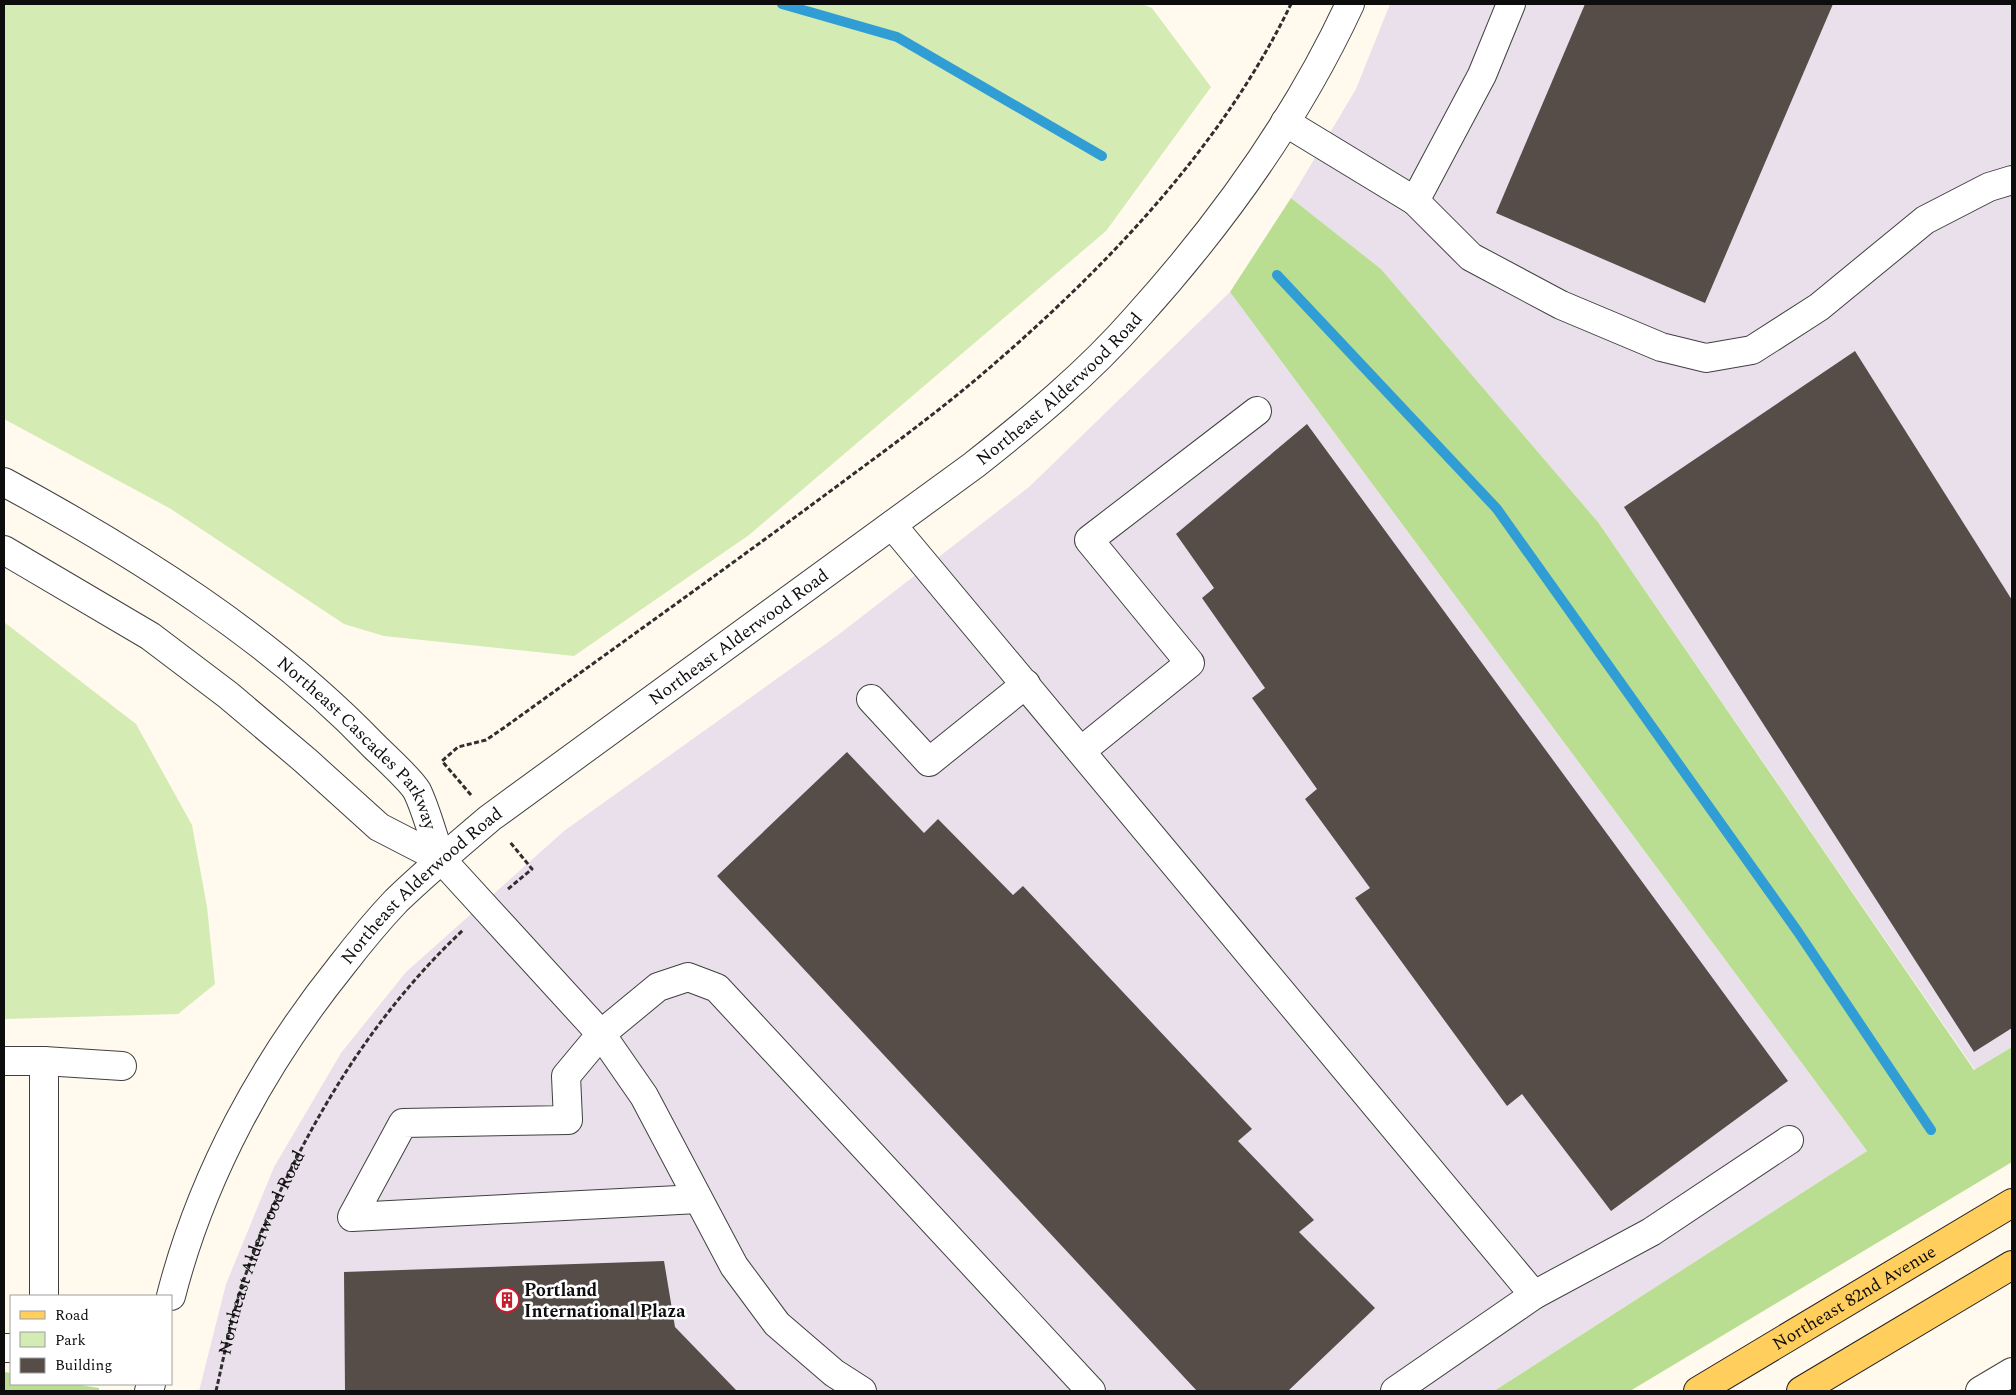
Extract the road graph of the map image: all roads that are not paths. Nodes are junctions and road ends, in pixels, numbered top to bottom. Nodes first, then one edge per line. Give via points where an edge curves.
1 (1350, 4) edge
2 (1511, 4) edge
3 (1285, 122) junction
4 (2012, 180) edge
5 (1414, 201) junction
6 (1257, 411) dead end
7 (4, 482) edge
8 (892, 525) junction
9 (4, 550) edge
10 (1026, 684) junction
11 (871, 699) dead end
12 (1081, 751) junction
13 (441, 859) junction
14 (601, 1034) junction
15 (4, 1061) edge
16 (44, 1061) junction
17 (122, 1066) dead end
18 (1789, 1140) dead end
19 (698, 1199) junction
20 (2012, 1203) edge
21 (2012, 1264) edge
22 (44, 1295) edge
23 (171, 1295) edge
24 (1534, 1295) junction
25 (2012, 1372) edge
26 (862, 1391) edge
27 (1091, 1391) edge
28 (1395, 1391) edge
29 (1698, 1391) edge
30 (1801, 1391) edge
31 (1980, 1391) edge

1 - 3 street, Northeast Alderwood Road via 1335,37
2 - 5 street via 1482,75
3 - 5 street
3 - 8 street, Northeast Alderwood Road via 1237,193 1136,319 1030,421
4 - 5 street via 1989,187 1925,220 1819,307 1752,350 1706,358 1661,347 1561,306 1471,257
6 - 12 street via 1089,540 1190,663
7 - 13 street, Northeast Cascades Parkway via 121,548 282,662 356,727 417,790
8 - 10 street
8 - 13 street, Northeast Alderwood Road via 490,818
9 - 13 street, Northeast Cascades Parkway via 150,636 306,761 379,827
10 - 11 street via 928,762
10 - 12 street
12 - 24 street
13 - 14 street
13 - 23 street, Northeast Alderwood Road via 395,902 359,944 283,1044 224,1150 182,1256
14 - 19 street via 644,1096
14 - 19 street via 566,1076 568,1120 403,1122 352,1217
14 - 27 street via 658,987 688,977 717,988
15 - 16 street
16 - 17 street
16 - 22 street
18 - 24 street via 1651,1232
19 - 26 street via 734,1266 777,1324 834,1373
20 - 29 main road, Northeast 82nd Avenue
21 - 30 main road
24 - 28 street
25 - 31 street

